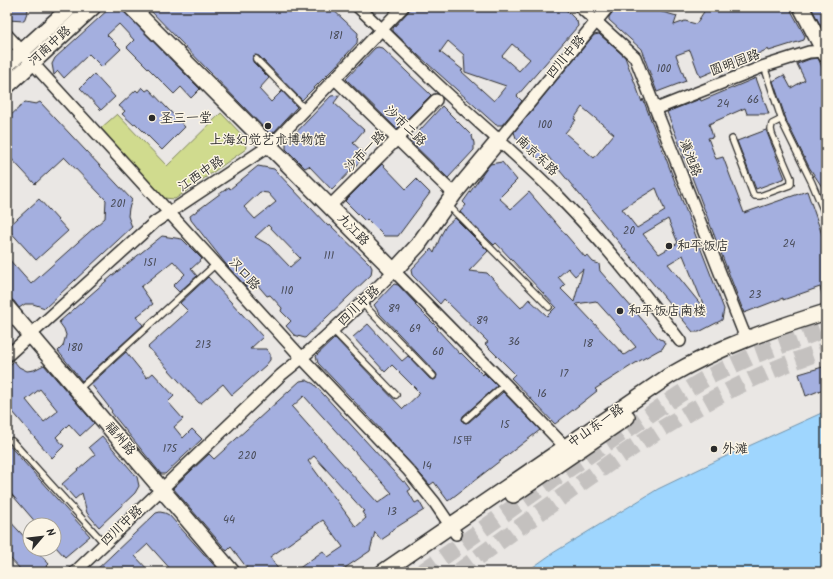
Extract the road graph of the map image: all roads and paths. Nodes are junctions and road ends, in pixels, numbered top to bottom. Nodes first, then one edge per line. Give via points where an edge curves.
1 (71, 7) edge
2 (93, 7) edge
3 (131, 7) edge
4 (358, 7) edge
5 (403, 7) edge
6 (580, 7) edge
7 (608, 7) edge
8 (801, 7) edge
9 (596, 22) junction
10 (382, 29) junction
11 (7, 36) edge
12 (825, 52) edge
13 (27, 57) junction
14 (256, 59) dead end
15 (7, 65) edge
16 (764, 66) junction
17 (335, 79) junction
18 (7, 86) edge
19 (436, 100) dead end
20 (656, 109) junction
21 (306, 110) junction
22 (782, 119) junction
23 (398, 139) junction
24 (732, 139) dead end
25 (499, 140) junction
26 (268, 146) junction
27 (451, 199) junction
28 (330, 206) junction
29 (169, 213) junction
30 (825, 214) dead end
31 (216, 264) junction
32 (394, 271) junction
33 (362, 303) junction
34 (7, 307) edge
35 (548, 307) dead end
36 (826, 312) edge
37 (826, 322) edge
38 (333, 330) junction
39 (31, 334) junction
40 (749, 337) junction
41 (680, 341) dead end
42 (7, 356) edge
43 (302, 358) junction
44 (433, 376) dead end
45 (505, 384) junction
46 (79, 390) junction
47 (396, 396) dead end
48 (466, 419) dead end
49 (12, 441) dead end
50 (568, 451) junction
51 (161, 489) junction
52 (454, 530) junction
53 (104, 543) junction
54 (74, 572) edge
55 (232, 572) edge
56 (382, 572) edge
57 (400, 572) edge

1 - 13 main road, 河南中路
2 - 13 main road, 河南中路
3 - 26 main road, 九江路
4 - 10 street, 南京东路
5 - 10 street, 江西中路
6 - 9 street, 滇池路
7 - 9 street, 四川中路
8 - 12 main road
9 - 20 street, 滇池路 via 634,57
9 - 25 street, 四川中路
10 - 17 street, 江西中路
10 - 25 street, 南京东路 via 438,85
11 - 13 street, 汉口路
12 - 16 street, 圆明园路 via 808,52
13 - 15 main road, 河南中路
13 - 18 main road, 河南中路
13 - 29 street, 汉口路
14 - 21 lane
16 - 20 street, 圆明园路
16 - 22 lane
17 - 21 street, 江西中路
17 - 23 street, 沙市二路
19 - 23 street, 沙市一路
20 - 40 street, 滇池路 via 743,331
21 - 26 street, 江西中路
22 - 24 lane via 772,124 771,129 791,178 790,185 755,196
22 - 30 lane
23 - 27 street, 沙市二路
23 - 28 street, 沙市一路
25 - 27 main road, 四川中路
25 - 41 street, 南京东路 via 561,199 593,234
26 - 28 main road, 九江路
26 - 29 street, 江西中路
27 - 32 main road, 四川中路 via 418,245
27 - 35 lane
28 - 32 main road, 九江路
29 - 31 street, 汉口路
29 - 39 street, 江西中路
31 - 43 street, 汉口路
31 - 46 lane
32 - 33 street, 四川中路
32 - 45 street, 九江路
33 - 38 street, 四川中路
33 - 44 lane
34 - 39 main road, 福州路
36 - 40 main road, 中山东一路
37 - 50 main road, 中山东一路 via 753,346 700,370
38 - 43 street, 四川中路
38 - 47 lane
39 - 42 street, 江西中路
39 - 46 main road, 福州路
40 - 50 main road, 中山东一路 via 669,376
43 - 51 street, 四川中路
43 - 52 street, 汉口路 via 409,471
45 - 48 lane
45 - 50 street, 九江路
46 - 51 main road, 福州路
49 - 53 lane
50 - 52 main road, 中山东一路
51 - 53 street, 四川中路
51 - 55 main road, 福州路
52 - 56 main road, 中山东一路
52 - 57 main road, 中山东一路
53 - 54 street, 四川中路

